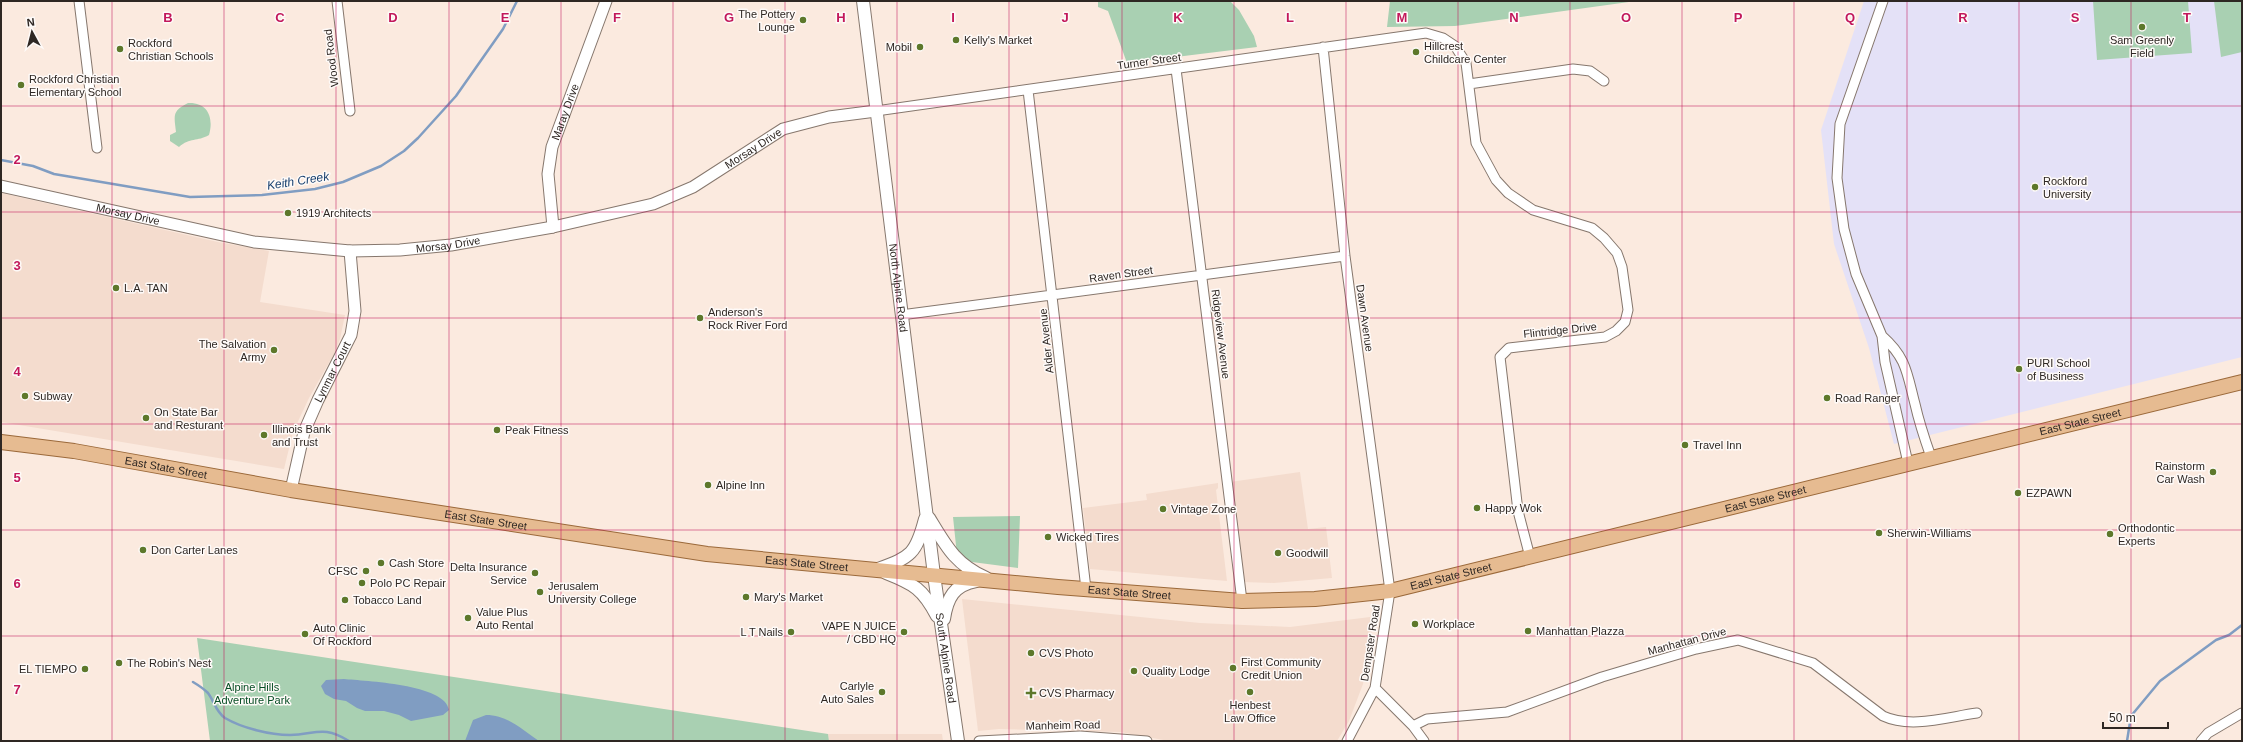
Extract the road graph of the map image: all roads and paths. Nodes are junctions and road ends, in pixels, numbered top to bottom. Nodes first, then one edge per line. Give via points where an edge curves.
1 (79, 1) edge
2 (337, 1) edge
3 (606, 1) edge
4 (863, 1) edge
5 (1882, 1) edge
6 (1426, 33) joint
7 (1323, 47) junction
8 (1176, 69) junction
9 (1604, 81) dead end
10 (1469, 84) junction
11 (1028, 90) junction
12 (350, 111) dead end
13 (876, 111) junction
14 (97, 148) dead end
15 (1, 186) edge
16 (554, 227) junction
17 (350, 251) junction
18 (1344, 256) junction
19 (1202, 274) junction
20 (1053, 296) junction
21 (902, 315) junction
22 (1882, 336) junction
23 (2242, 382) edge
24 (1, 442) edge
25 (1931, 458) junction
26 (1908, 463) junction
27 (291, 490) junction
28 (926, 513) junction
29 (1530, 557) junction
30 (878, 570) junction
31 (934, 574) junction
32 (989, 579) junction
33 (1086, 589) junction
34 (1390, 591) junction
35 (1242, 601) junction
36 (942, 628) junction
37 (1375, 688) junction
38 (1978, 713) dead end
39 (2242, 713) edge
40 (1413, 726) junction
41 (958, 741) edge
42 (979, 741) edge
43 (1147, 741) edge
44 (1348, 741) edge
45 (1424, 741) edge
46 (2200, 741) edge

1 - 14 street
2 - 12 street, Wood Road
3 - 16 street, Maray Drive via 552,147 548,174
4 - 13 main road, North Alpine Road
5 - 22 street via 1840,124 1837,178 1844,230 1856,274
6 - 7 street, Turner Street
6 - 10 street, Flintridge Drive via 1443,38 1456,46 1466,63
7 - 8 street, Turner Street
7 - 18 street, Dawn Avenue
8 - 11 street, Turner Street
8 - 19 street, Ridgeview Avenue
9 - 10 street via 1590,70 1573,69
10 - 29 street, Flintridge Drive via 1476,143 1496,180 1508,193 1533,210 1592,228 1604,238 1617,253 1622,267 1628,310 1625,322 1616,331 1604,337 1509,348 1500,357 1518,511
11 - 13 street, Turner Street
11 - 20 street, Alder Avenue
13 - 16 street, Morsay Drive via 822,118 783,129 694,187 653,204
13 - 21 main road, North Alpine Road
15 - 17 street, Morsay Drive via 254,242
16 - 17 street, Morsay Drive via 451,245
17 - 27 street, Lynmar Court via 355,311 351,335 304,432
18 - 19 street, Raven Street
18 - 34 street, Dawn Avenue
19 - 20 street, Raven Street
19 - 35 street, Ridgeview Avenue
20 - 21 street, Raven Street
20 - 33 street, Alder Avenue
21 - 28 main road, North Alpine Road
22 - 25 street via 1894,346 1909,373
22 - 26 street via 1884,362
23 - 25 main road, East State Street
24 - 27 main road, East State Street via 74,451
25 - 26 main road, East State Street
26 - 29 main road, East State Street
27 - 30 main road, East State Street via 699,553
28 - 30 main road via 914,551
28 - 31 main road, North Alpine Road
28 - 32 main road via 949,552 972,572
29 - 34 main road, East State Street
30 - 31 main road, East State Street
30 - 36 main road via 919,588 929,601
31 - 32 main road, East State Street
31 - 36 main road, South Alpine Road
32 - 33 main road, East State Street
32 - 36 main road via 956,588 948,602
33 - 35 main road, East State Street
34 - 35 main road, East State Street via 1315,599
34 - 37 street, Dempster Road
36 - 41 main road, South Alpine Road
37 - 40 street
37 - 44 street, Dempster Road
38 - 40 street, Manhattan Drive via 1908,723 1894,722 1814,663 1738,640 1696,649 1602,678 1507,712 1427,719
39 - 46 street via 2208,733
40 - 45 street
42 - 43 street, Manheim Road via 1080,736

